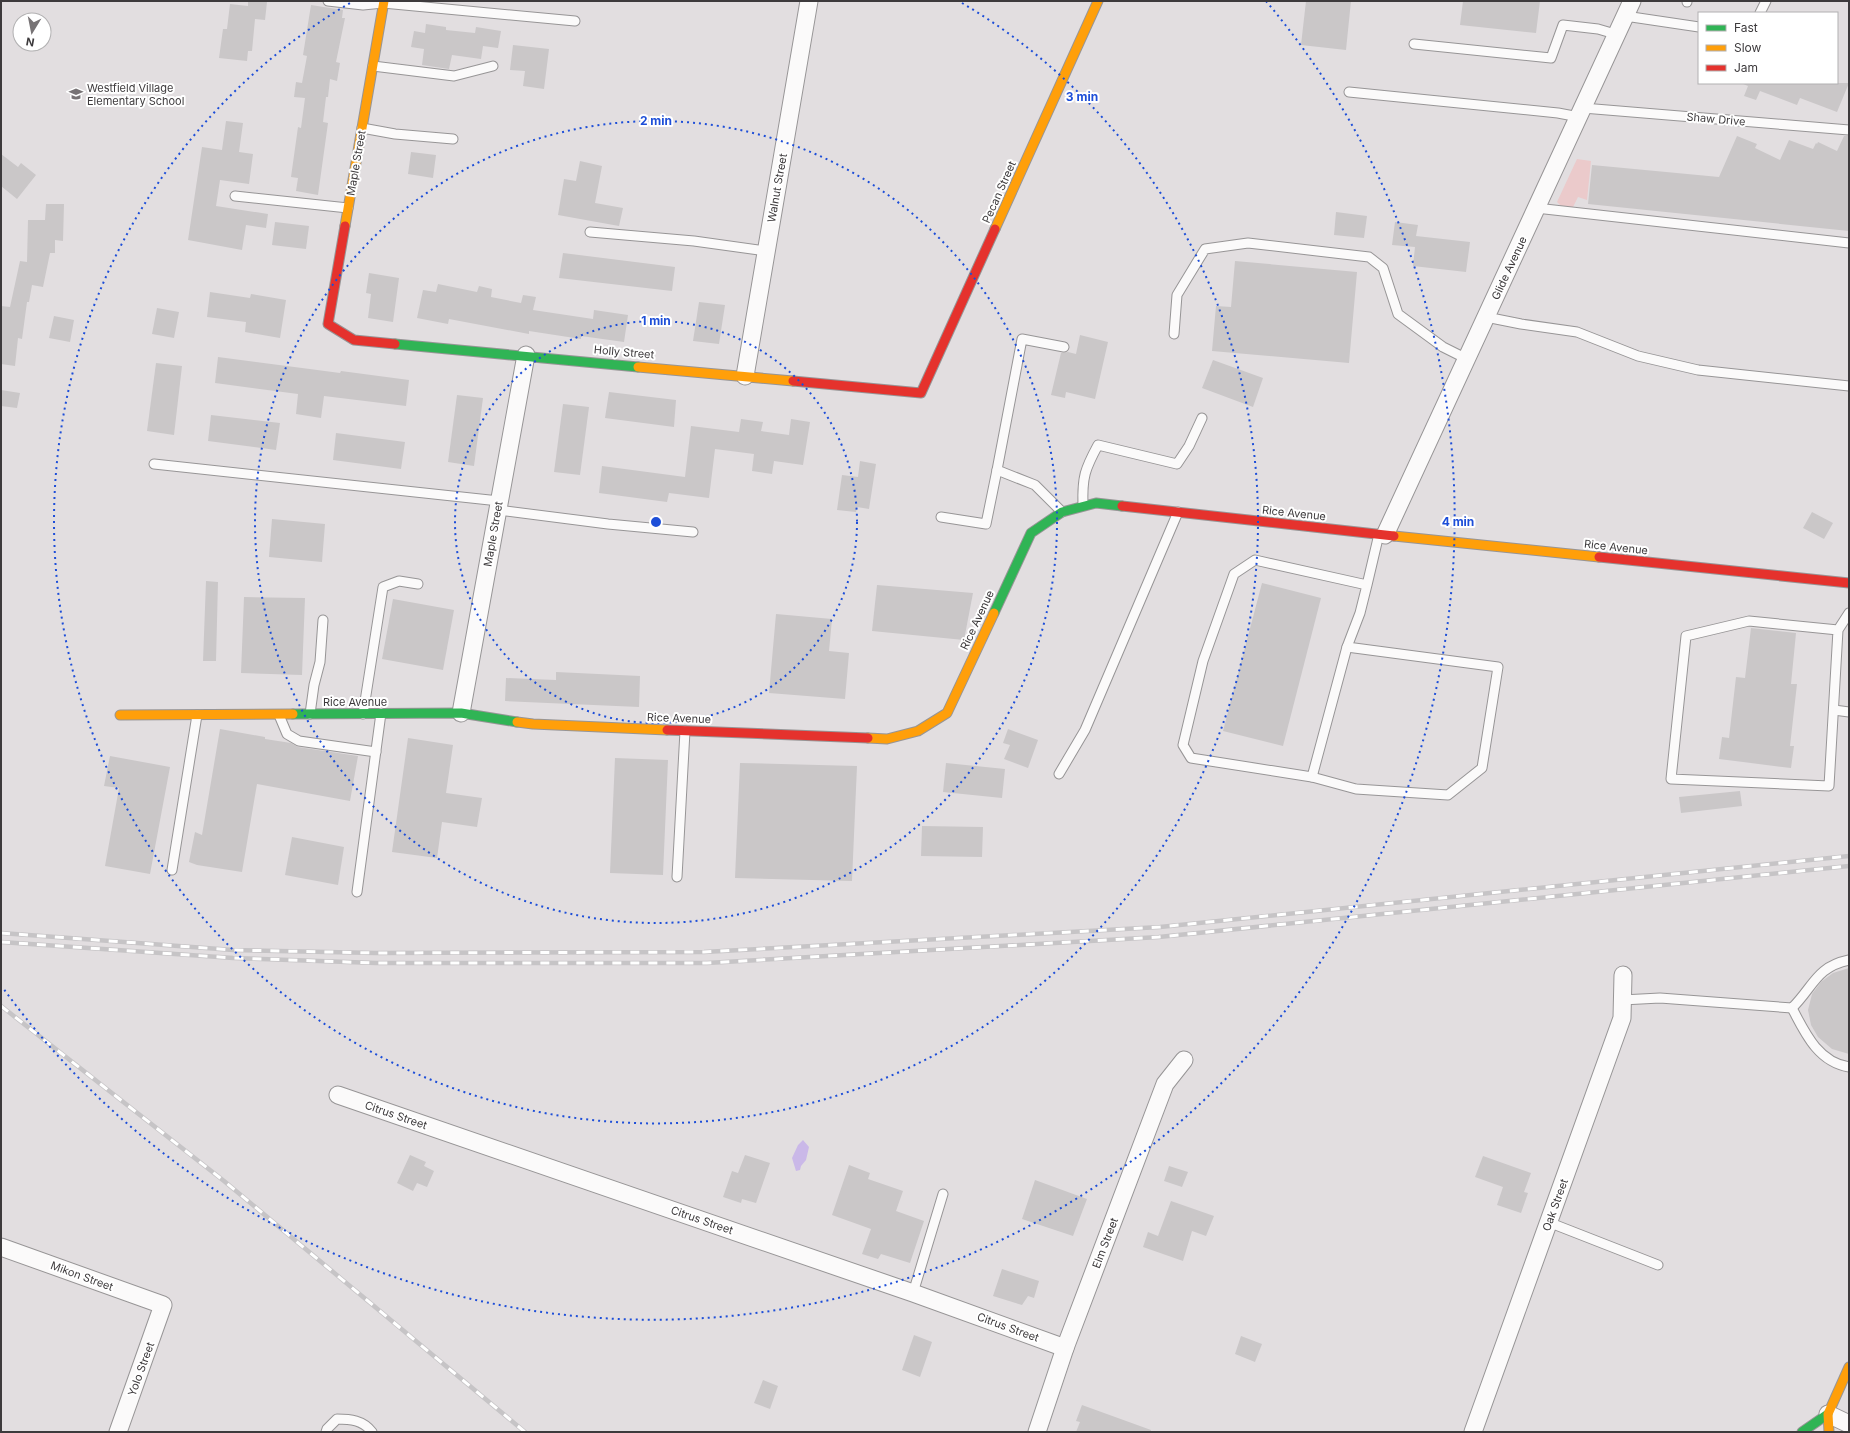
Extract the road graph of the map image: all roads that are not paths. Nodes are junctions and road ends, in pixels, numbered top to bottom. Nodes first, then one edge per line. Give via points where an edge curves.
1 (328, 1) edge
2 (809, 1) edge
3 (1098, 1) edge
4 (1766, 1) edge
5 (383, 2) edge
6 (1629, 9) edge
7 (1760, 12) edge
8 (575, 21) dead end
9 (1698, 27) edge
10 (1616, 34) junction
11 (1414, 44) dead end
12 (372, 66) junction
13 (493, 66) dead end
14 (1349, 92) dead end
15 (1581, 113) junction
16 (362, 128) junction
17 (1849, 130) edge
18 (454, 139) dead end
19 (235, 196) dead end
20 (348, 208) junction
21 (1536, 208) junction
22 (590, 232) dead end
23 (1849, 244) edge
24 (766, 251) junction
25 (1486, 317) junction
26 (328, 324) joint
27 (1174, 334) dead end
28 (1064, 347) dead end
29 (526, 355) junction
30 (1467, 359) junction
31 (745, 376) junction
32 (1849, 386) edge
33 (921, 393) joint
34 (1202, 418) dead end
35 (154, 464) dead end
36 (996, 470) junction
37 (499, 506) junction
38 (1083, 506) junction
39 (1062, 512) junction
40 (1178, 512) junction
41 (941, 517) dead end
42 (693, 532) dead end
43 (1382, 535) junction
44 (1849, 583) edge
45 (418, 584) dead end
46 (1366, 585) junction
47 (1849, 613) edge
48 (323, 620) dead end
49 (1838, 630) junction
50 (1347, 647) junction
51 (1834, 710) junction
52 (1849, 712) edge
53 (461, 713) junction
54 (278, 714) junction
55 (310, 714) junction
56 (363, 714) junction
57 (381, 714) junction
58 (120, 715) dead end
59 (197, 715) junction
60 (685, 731) junction
61 (376, 752) junction
62 (1059, 774) dead end
63 (1312, 777) junction
64 (172, 870) dead end
65 (677, 877) dead end
66 (356, 892) dead end
67 (1849, 960) edge
68 (1624, 975) dead end
69 (1622, 1000) junction
70 (1792, 1008) junction
71 (1184, 1060) dead end
72 (1849, 1067) edge
73 (338, 1095) dead end
74 (943, 1194) dead end
75 (1548, 1222) junction
76 (1, 1247) edge
77 (1658, 1265) dead end
78 (913, 1293) junction
79 (163, 1305) joint
80 (1065, 1348) junction
81 (1849, 1367) edge
82 (1828, 1414) junction
83 (1849, 1424) edge
84 (118, 1432) edge
85 (326, 1432) edge
86 (372, 1432) edge
87 (1037, 1432) edge
88 (1473, 1432) edge
89 (1802, 1432) edge
90 (1829, 1432) edge

1 - 5 lane via 363,5
2 - 24 street, Walnut Street
3 - 33 street, Pecan Street
4 - 7 lane
5 - 8 lane
5 - 12 street, Maple Street
6 - 9 lane
6 - 10 street, Glide Avenue
10 - 11 lane via 1563,25 1551,58
10 - 15 street, Glide Avenue
12 - 13 lane via 454,76
12 - 16 street, Maple Street
14 - 15 lane, Shaw Drive via 1558,113
15 - 17 lane, Shaw Drive
15 - 21 street, Glide Avenue
16 - 18 lane via 395,134
16 - 20 street, Maple Street
19 - 20 lane
20 - 26 street, Maple Street
21 - 23 lane
21 - 25 street, Glide Avenue
22 - 24 lane via 694,241
24 - 31 street, Walnut Street
25 - 30 street, Glide Avenue
25 - 32 lane via 1577,332 1638,356 1698,370
26 - 29 street, Holly Street via 354,340
27 - 30 lane via 1177,295 1205,249 1248,243 1369,257 1382,268 1398,314 1443,347
28 - 36 lane via 1022,339
29 - 31 street, Holly Street
29 - 37 street, Maple Street
30 - 43 street, Glide Avenue
31 - 33 street, Holly Street
34 - 38 lane via 1177,464 1098,445 1086,467 1082,488
35 - 37 lane
36 - 39 lane via 1035,485
36 - 41 lane via 986,524
37 - 42 lane via 608,524
37 - 53 street, Maple Street
38 - 39 street, Rice Avenue
38 - 40 street, Rice Avenue via 1096,503
39 - 60 street, Rice Avenue via 1031,533 947,713 918,731 887,739
40 - 43 street, Rice Avenue
40 - 62 lane via 1085,730
43 - 44 street, Rice Avenue
43 - 46 lane
45 - 56 lane via 399,581 383,587
46 - 50 lane via 1360,613
46 - 63 lane via 1255,560 1234,574 1203,662 1183,745 1191,758
47 - 49 lane
48 - 55 lane via 320,662
49 - 51 lane
49 - 51 lane via 1749,621 1686,636 1671,779 1829,786
50 - 63 lane
50 - 63 lane via 1498,667 1482,768 1448,794 1356,789
51 - 52 lane
53 - 57 street, Rice Avenue
53 - 60 street, Rice Avenue via 533,724
54 - 55 street, Rice Avenue
54 - 59 street, Rice Avenue
54 - 61 lane via 287,734 299,741
55 - 56 street, Rice Avenue
56 - 57 street, Rice Avenue
57 - 61 lane
58 - 59 street, Rice Avenue
59 - 64 lane
60 - 65 lane
61 - 66 lane
67 - 70 lane via 1837,962 1822,971
68 - 69 street, Oak Street
69 - 70 lane via 1660,998
69 - 75 street, Oak Street via 1622,1018
70 - 72 lane via 1820,1053 1836,1064
71 - 80 street, Elm Street via 1165,1084
73 - 78 street, Citrus Street
74 - 78 lane
75 - 77 lane
75 - 88 street, Oak Street
76 - 79 street, Mikon Street
78 - 80 street, Citrus Street
79 - 84 street, Yolo Street
80 - 87 street, Elm Street
81 - 82 street
82 - 83 street
82 - 89 street
82 - 90 street
85 - 86 lane via 337,1419 353,1419

